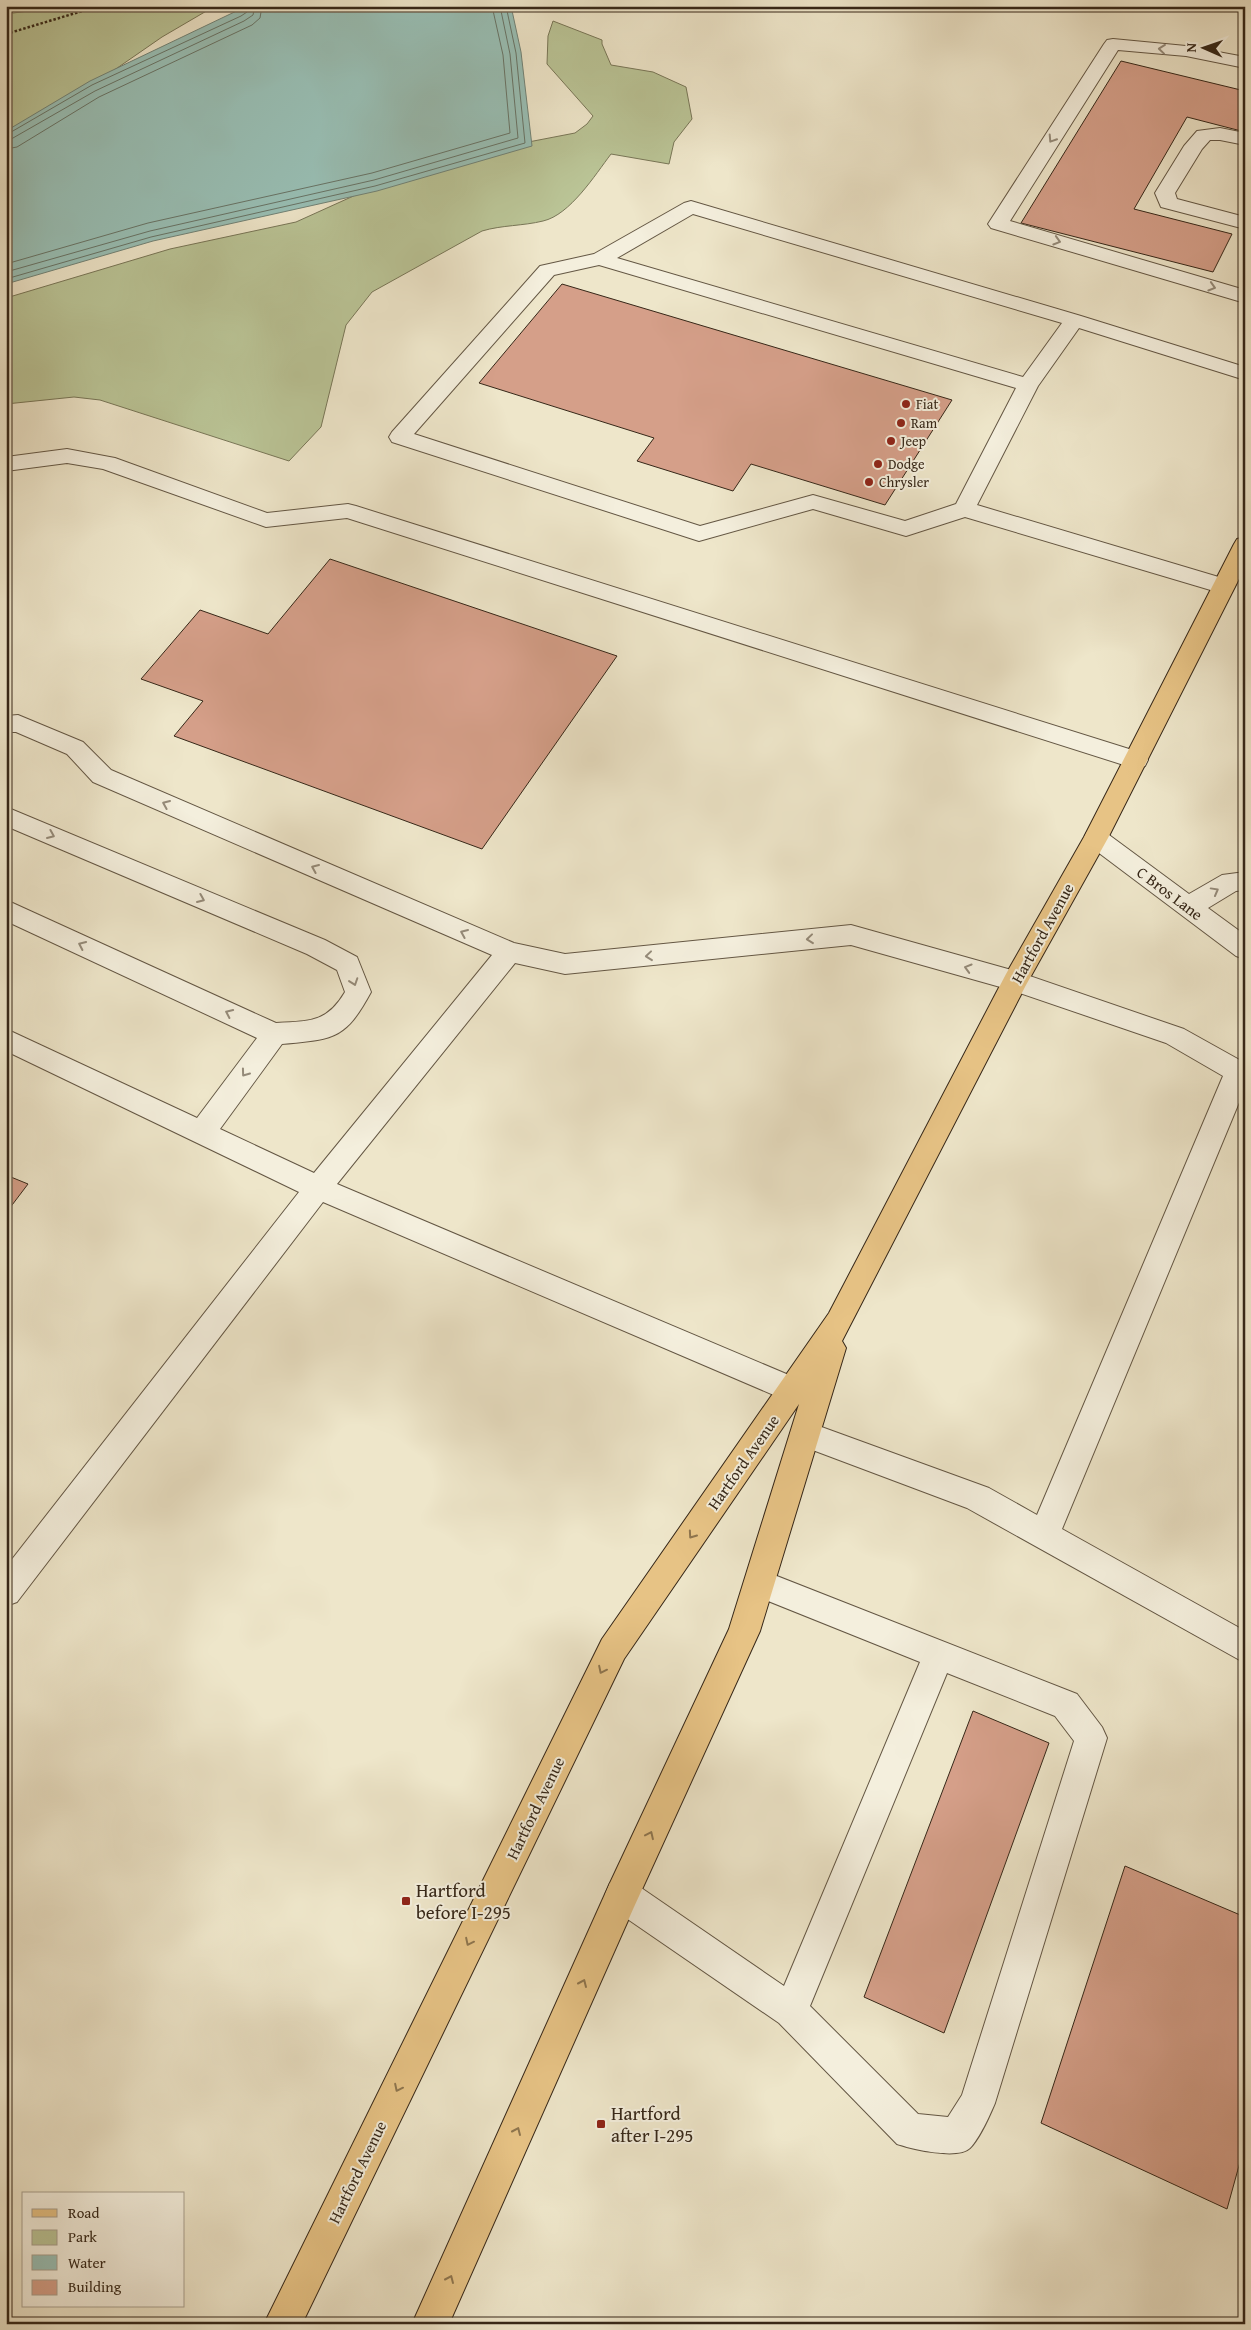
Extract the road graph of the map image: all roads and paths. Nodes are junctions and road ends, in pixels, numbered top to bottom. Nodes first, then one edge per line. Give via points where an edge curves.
1 (99, 6) edge
2 (6, 34) edge
3 (1245, 63) edge
4 (1245, 140) edge
5 (1245, 223) edge
6 (600, 259) junction
7 (1243, 293) edge
8 (1074, 320) junction
9 (1245, 374) edge
10 (1028, 385) junction
11 (6, 464) edge
12 (964, 509) junction
13 (1245, 544) edge
14 (1224, 586) junction
15 (6, 724) edge
16 (1136, 760) junction
17 (6, 816) edge
18 (1096, 838) junction
19 (1245, 881) edge
20 (1188, 907) junction
21 (6, 910) edge
22 (1245, 949) edge
23 (509, 952) junction
24 (1015, 981) junction
25 (274, 1034) junction
26 (6, 1039) edge
27 (1241, 1074) edge
28 (202, 1132) junction
29 (318, 1188) junction
30 (839, 1322) junction
31 (793, 1390) junction
32 (805, 1434) junction
33 (1044, 1535) junction
34 (760, 1583) junction
35 (6, 1592) edge
36 (1245, 1648) edge
37 (939, 1654) junction
38 (622, 1895) junction
39 (791, 2011) junction
40 (282, 2324) edge
41 (430, 2324) edge

1 - 2 path
3 -> 7 lane via 1186,51 1113,44 998,224
4 - 5 lane via 1220,134 1204,135 1165,193 1168,203
6 - 8 lane via 691,207
6 - 10 lane
6 - 12 lane via 547,270 400,437 699,534 813,502 906,529
8 - 9 lane
8 - 10 lane
10 - 12 lane
11 - 16 lane via 67,456 106,463 266,520 348,511
12 - 14 lane
13 - 14 main road, Hartford Avenue
14 - 16 main road, Hartford Avenue
23 -> 15 lane via 102,776 75,748 18,722
16 - 18 main road, Hartford Avenue
17 -> 25 lane via 316,947 348,964 358,992 345,1015 322,1030
18 - 20 lane, C Bros Lane
18 - 24 main road, Hartford Avenue
20 -> 19 lane via 1231,882
20 - 22 lane, C Bros Lane
25 -> 21 lane
24 -> 23 lane via 851,935 566,964
23 - 29 lane
24 - 27 lane via 1175,1036
24 - 30 main road, Hartford Avenue
25 -> 28 lane
26 - 28 lane
27 - 33 lane
28 - 29 lane
29 - 31 lane
29 - 35 lane
30 - 31 main road, Hartford Avenue
30 - 32 main road, Hartford Avenue
31 -> 40 main road, Hartford Avenue via 613,1649
32 - 33 lane via 978,1498
32 - 34 main road, Hartford Avenue
33 - 36 lane
34 - 37 lane
38 -> 34 main road, Hartford Avenue via 744,1630
37 - 39 lane
37 - 39 lane via 1066,1704 1092,1738 977,2103 957,2136 910,2131
38 - 39 lane
41 -> 38 main road, Hartford Avenue

